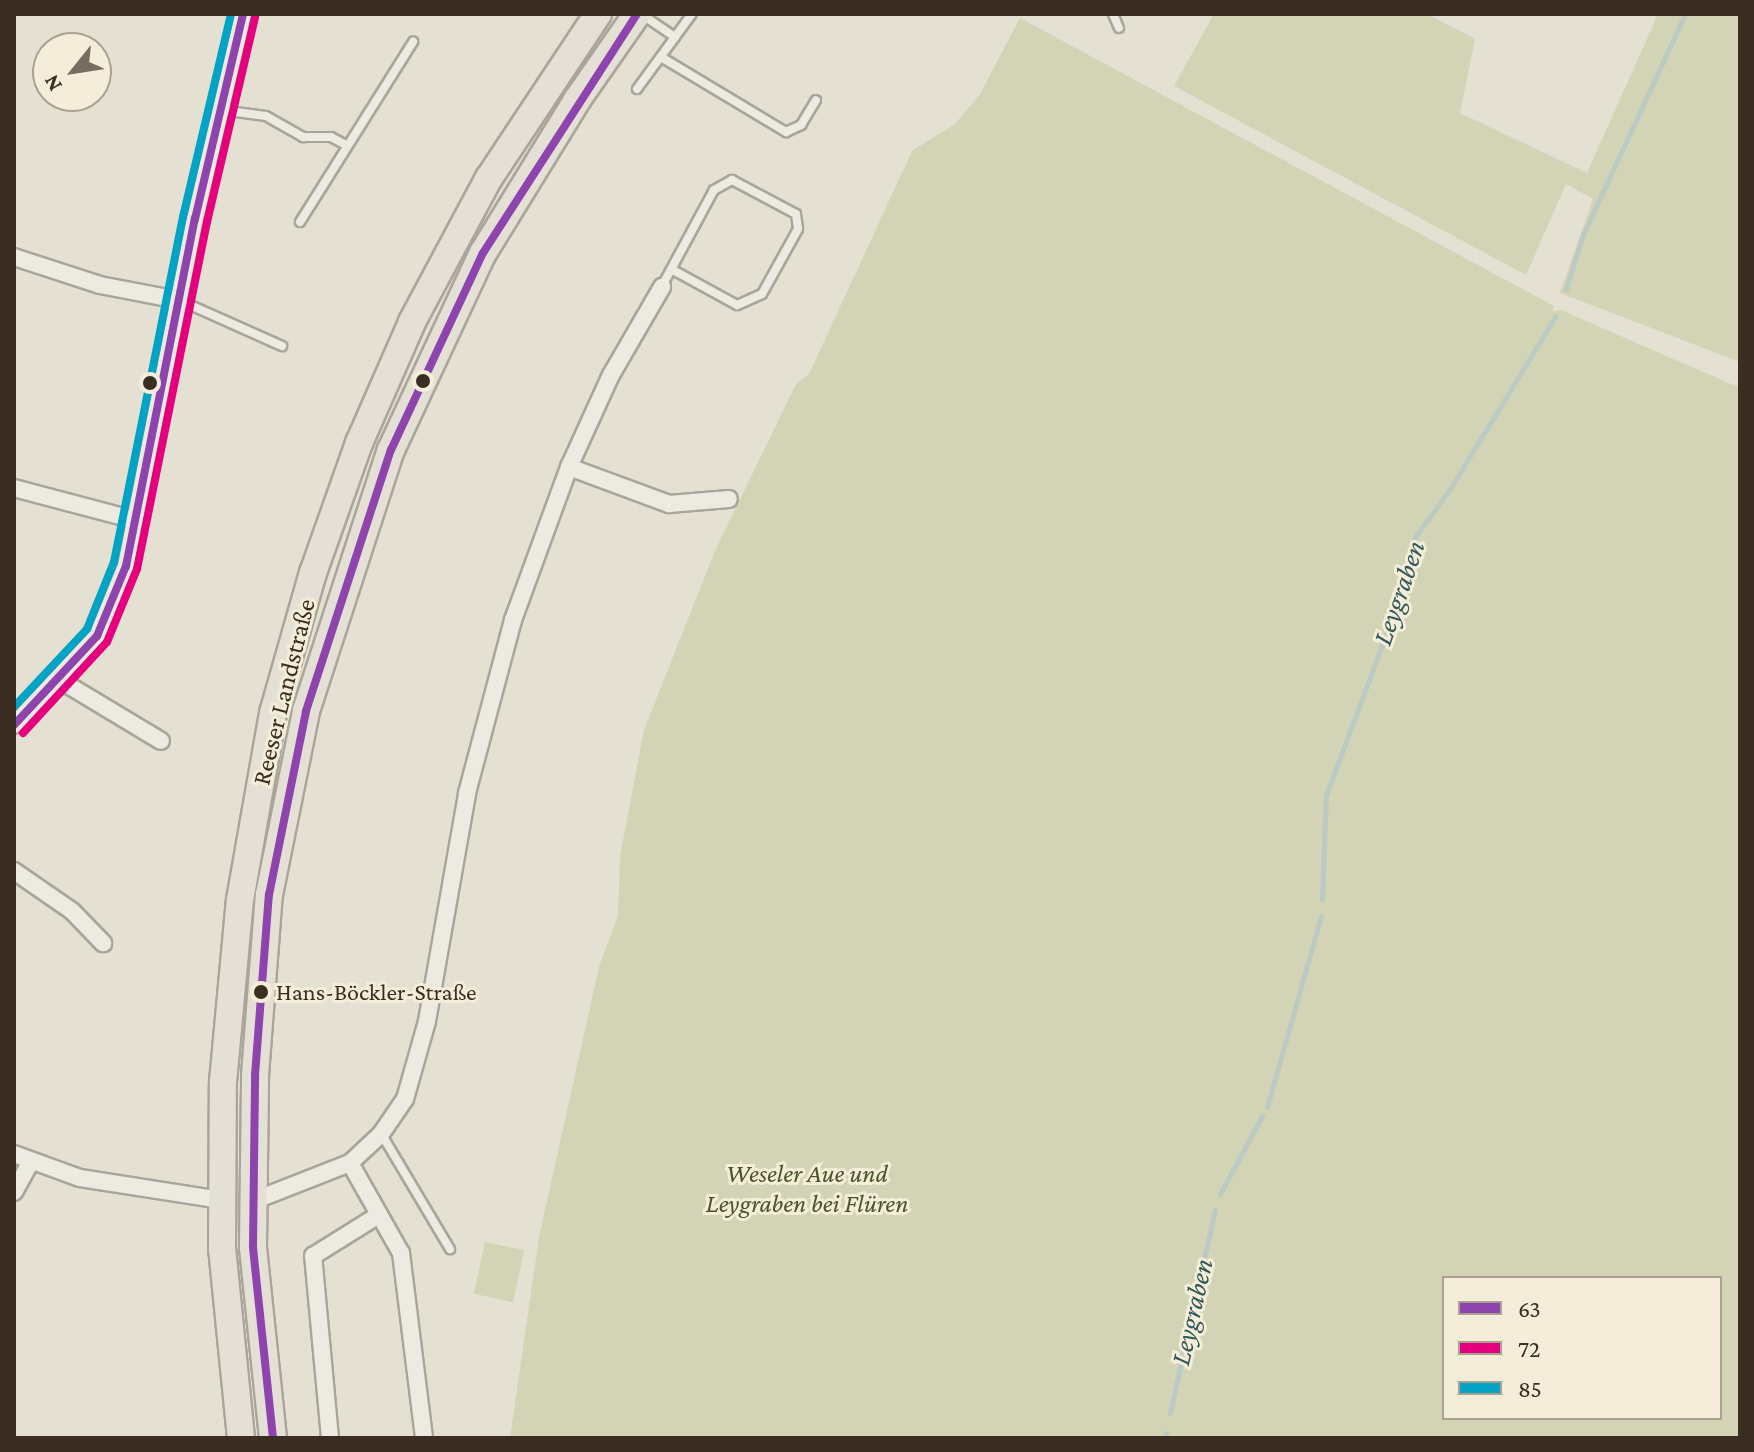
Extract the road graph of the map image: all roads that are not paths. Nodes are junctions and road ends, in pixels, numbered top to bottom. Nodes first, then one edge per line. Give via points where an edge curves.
1 (243, 14) edge
2 (598, 14) edge
3 (639, 14) edge
4 (692, 14) edge
5 (1113, 14) edge
6 (1119, 28) dead end
7 (675, 37) junction
8 (413, 42) dead end
9 (661, 57) junction
10 (637, 89) dead end
11 (816, 100) dead end
12 (220, 110) junction
13 (346, 145) junction
14 (300, 222) dead end
15 (14, 257) edge
16 (673, 270) junction
17 (662, 287) joint
18 (178, 300) junction
19 (282, 346) dead end
20 (569, 467) junction
21 (14, 488) edge
22 (729, 499) dead end
23 (135, 520) junction
24 (58, 679) junction
25 (14, 725) edge
26 (161, 741) dead end
27 (14, 871) edge
28 (103, 943) dead end
29 (381, 1134) junction
30 (14, 1154) edge
31 (30, 1163) junction
32 (350, 1163) junction
33 (14, 1192) edge
34 (220, 1200) junction
35 (253, 1201) junction
36 (377, 1216) junction
37 (450, 1249) dead end
38 (241, 1438) edge
39 (273, 1438) edge
40 (330, 1438) edge
41 (424, 1438) edge

1 - 12 street
2 - 34 main road, Reeser Landstraße via 489,178 412,322 359,443 313,573 273,713 240,900 223,1082
3 - 7 lane
3 - 35 main road, Reeser Landstraße via 577,100 483,253 391,450 346,579 306,711 269,895 255,1075
4 - 7 lane
5 - 6 lane
7 - 9 lane
8 - 13 lane
9 - 10 lane
9 - 11 lane via 786,132 801,125
12 - 13 lane via 266,116 303,137 331,137
12 - 18 street
13 - 14 lane
15 - 18 street via 100,285
16 - 16 lane via 714,190 732,180 796,214 798,229 762,294 737,305
16 - 17 lane
17 - 20 street via 611,375
18 - 19 lane
18 - 23 street
20 - 22 street via 669,504
20 - 29 street via 492,690 447,890 421,1049 405,1099
21 - 23 street
23 - 24 street via 111,609 97,636
24 - 25 street
24 - 26 street
27 - 28 street via 72,911
29 - 32 street
29 - 37 lane
30 - 31 street
31 - 33 street
31 - 34 street via 148,1193
32 - 35 street
32 - 36 street
34 - 35 main road
34 - 38 main road, Reeser Landstraße
35 - 39 main road, Reeser Landstraße
36 - 40 street via 313,1256
36 - 41 street via 403,1262

